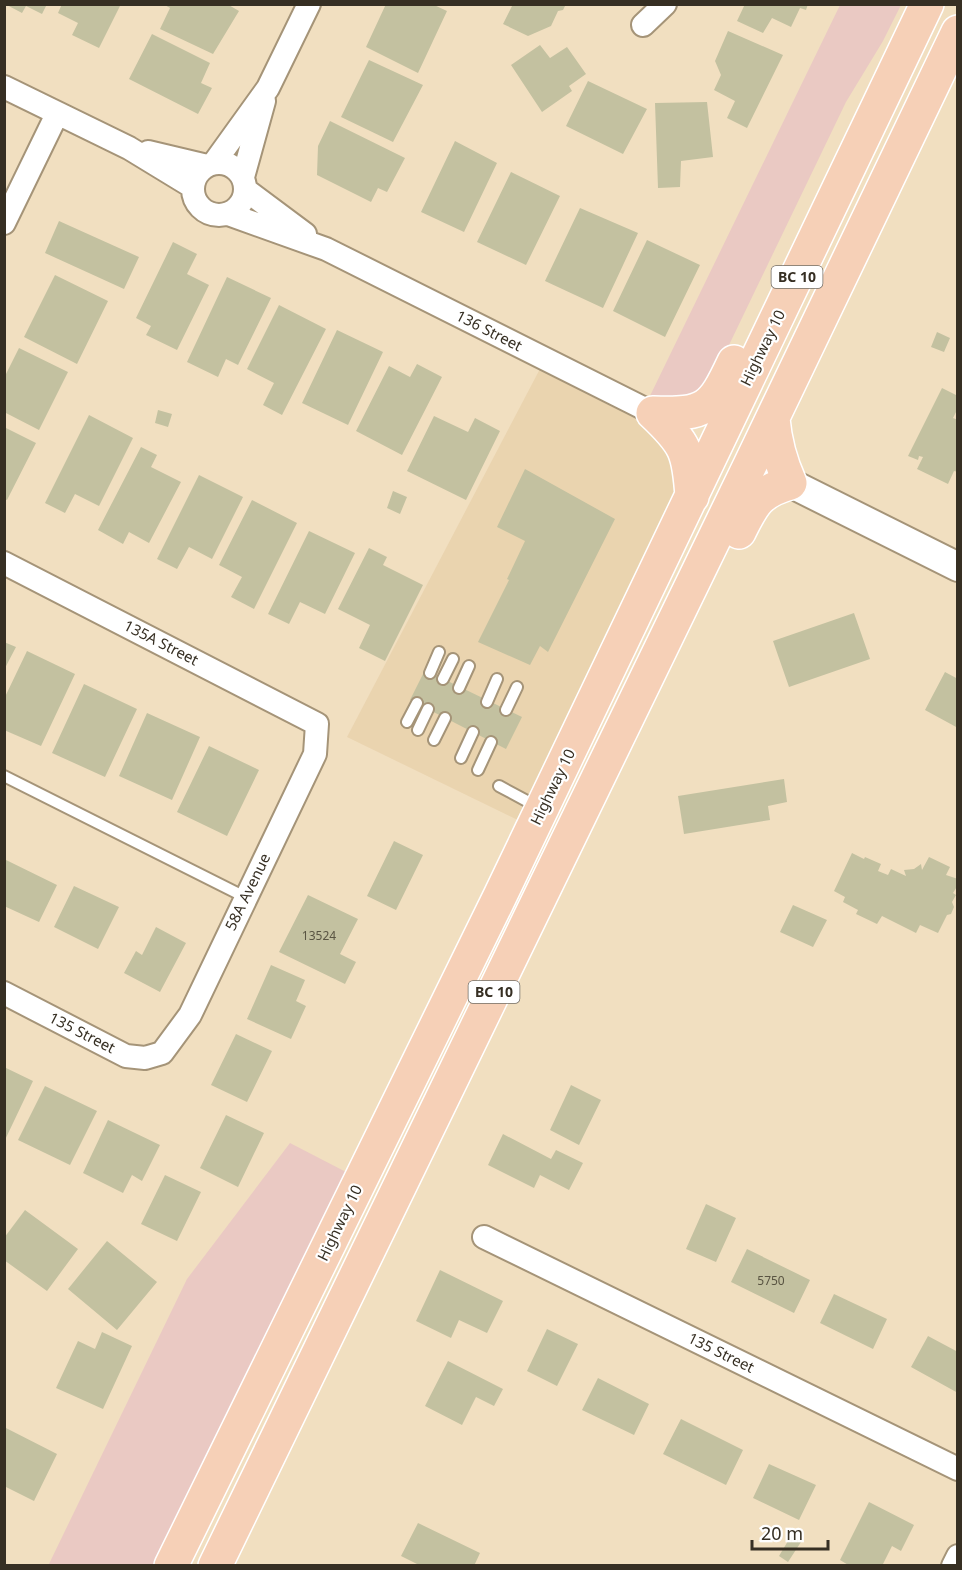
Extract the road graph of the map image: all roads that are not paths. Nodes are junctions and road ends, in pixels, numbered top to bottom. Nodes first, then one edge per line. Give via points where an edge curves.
1 (309, 4) edge
2 (665, 4) edge
3 (927, 4) edge
4 (643, 25) dead end
5 (957, 32) edge
6 (902, 57) junction
7 (4, 87) edge
8 (268, 88) junction
9 (57, 114) junction
10 (129, 148) junction
11 (210, 164) junction
12 (245, 184) junction
13 (193, 187) junction
14 (228, 214) junction
15 (4, 223) edge
16 (326, 249) junction
17 (653, 413) junction
18 (773, 419) junction
19 (790, 483) junction
20 (692, 497) junction
21 (4, 563) edge
22 (957, 567) edge
23 (439, 652) dead end
24 (453, 658) dead end
25 (468, 666) dead end
26 (430, 673) dead end
27 (442, 679) dead end
28 (497, 679) dead end
29 (517, 687) dead end
30 (459, 688) dead end
31 (487, 702) dead end
32 (417, 703) dead end
33 (428, 709) dead end
34 (506, 710) dead end
35 (445, 718) dead end
36 (407, 722) dead end
37 (317, 724) joint
38 (418, 730) dead end
39 (473, 732) dead end
40 (434, 740) dead end
41 (491, 742) dead end
42 (461, 758) dead end
43 (478, 770) dead end
44 (4, 777) edge
45 (499, 786) dead end
46 (542, 810) junction
47 (576, 824) junction
48 (245, 897) junction
49 (4, 993) edge
50 (162, 1053) joint
51 (484, 1237) dead end
52 (957, 1469) edge
53 (957, 1556) edge
54 (171, 1566) edge
55 (215, 1566) edge
56 (953, 1566) edge

1 - 8 street
2 - 4 street
3 - 6 highway, Highway 10 / BC 10
5 - 18 highway, BC 10
6 - 17 highway via 847,129 720,393 696,411
6 - 20 highway, Highway 10 / BC 10
7 - 9 street
8 - 11 street
8 - 12 street
9 - 10 street
9 - 15 street
10 - 11 street
10 - 13 street
11 - 12 street via 231,165
11 - 13 street via 195,178
12 - 14 street via 241,205
12 - 16 street, 136 Street
13 - 14 street via 203,210 219,216
14 - 16 street, 136 Street
16 - 17 street, 136 Street
17 - 20 highway via 674,433 687,453
18 - 19 highway via 781,463
18 - 47 highway, BC 10
19 - 22 street
19 - 47 highway via 765,492 755,502 610,793
20 - 46 highway, Highway 10 / BC 10
21 - 37 street, 135A Street
23 - 26 lane
24 - 27 lane
25 - 30 lane
28 - 31 lane
29 - 34 lane
32 - 36 lane
33 - 38 lane
35 - 40 lane
37 - 48 street, 58A Avenue via 315,754
39 - 42 lane
41 - 43 lane
44 - 48 lane
45 - 46 lane
46 - 54 highway, Highway 10 / BC 10
47 - 55 highway, BC 10
48 - 50 street, 58A Avenue via 189,1015
49 - 50 street, 135 Street via 126,1056 146,1058
51 - 52 street, 135 Street
53 - 56 street

